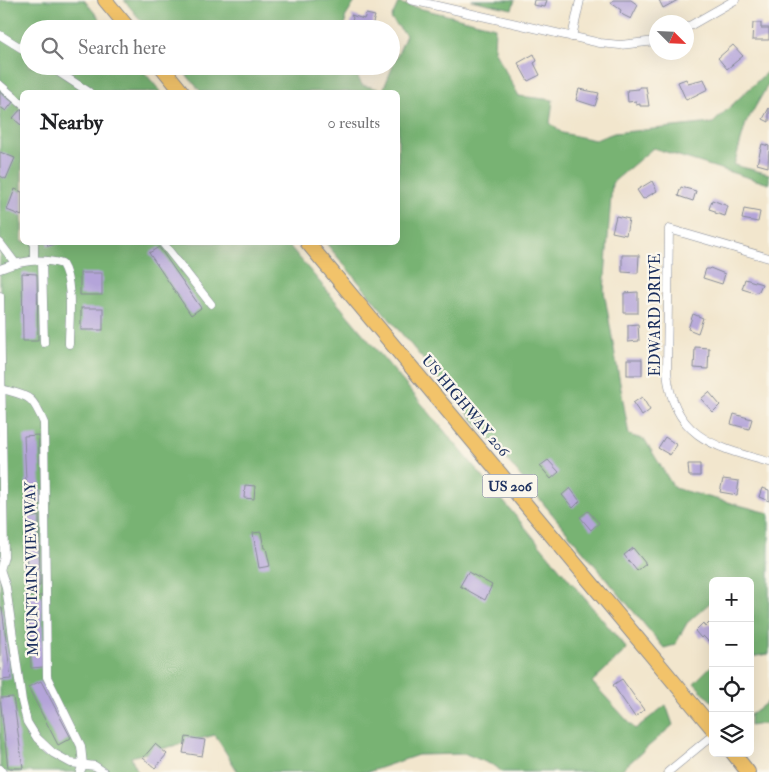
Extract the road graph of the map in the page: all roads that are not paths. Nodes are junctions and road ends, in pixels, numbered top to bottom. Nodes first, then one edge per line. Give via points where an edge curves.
1 (105, 0) edge
2 (411, 0) edge
3 (580, 0) edge
4 (735, 0) edge
5 (122, 20) edge
6 (694, 23) edge
7 (0, 35) edge
8 (572, 37) junction
9 (649, 42) edge
10 (20, 47) edge
11 (63, 75) edge
12 (168, 75) edge
13 (0, 85) edge
14 (86, 90) edge
15 (180, 90) edge
16 (20, 102) edge
17 (0, 243) edge
18 (35, 245) edge
19 (164, 245) edge
20 (310, 245) edge
21 (769, 258) edge
22 (38, 260) junction
23 (16, 264) junction
24 (0, 269) edge
25 (0, 296) edge
26 (211, 304) dead end
27 (44, 343) dead end
28 (69, 344) dead end
29 (2, 390) junction
30 (769, 462) edge
31 (2, 504) edge
32 (0, 570) edge
33 (709, 724) edge
34 (709, 738) edge
35 (736, 757) edge
36 (81, 768) edge
37 (104, 772) edge
38 (668, 772) edge
39 (748, 772) edge

1 - 5 highway
2 - 8 street
3 - 8 street
4 - 6 street
7 - 10 street
8 - 9 street via 620,45
11 - 14 street
12 - 15 highway
13 - 16 street
17 - 23 street
18 - 22 street
19 - 26 street
20 - 33 highway, US HIGHWAY 206 / US 206
21 - 30 street, EDWARD DRIVE via 669,229 667,371 673,401 688,426 702,438 722,448
22 - 23 street
22 - 27 street
22 - 28 street via 62,264 67,274
23 - 24 street
25 - 29 street, MOUNTAIN VIEW WAY
29 - 31 street, MOUNTAIN VIEW WAY
29 - 36 street, MOUNTAIN VIEW WAY via 29,398 44,422 47,678 81,746
31 - 32 street, MOUNTAIN VIEW WAY via 4,557
32 - 36 street, MOUNTAIN VIEW WAY via 6,587 27,722 37,738 53,752
34 - 38 street
35 - 39 highway
36 - 37 street via 95,766

